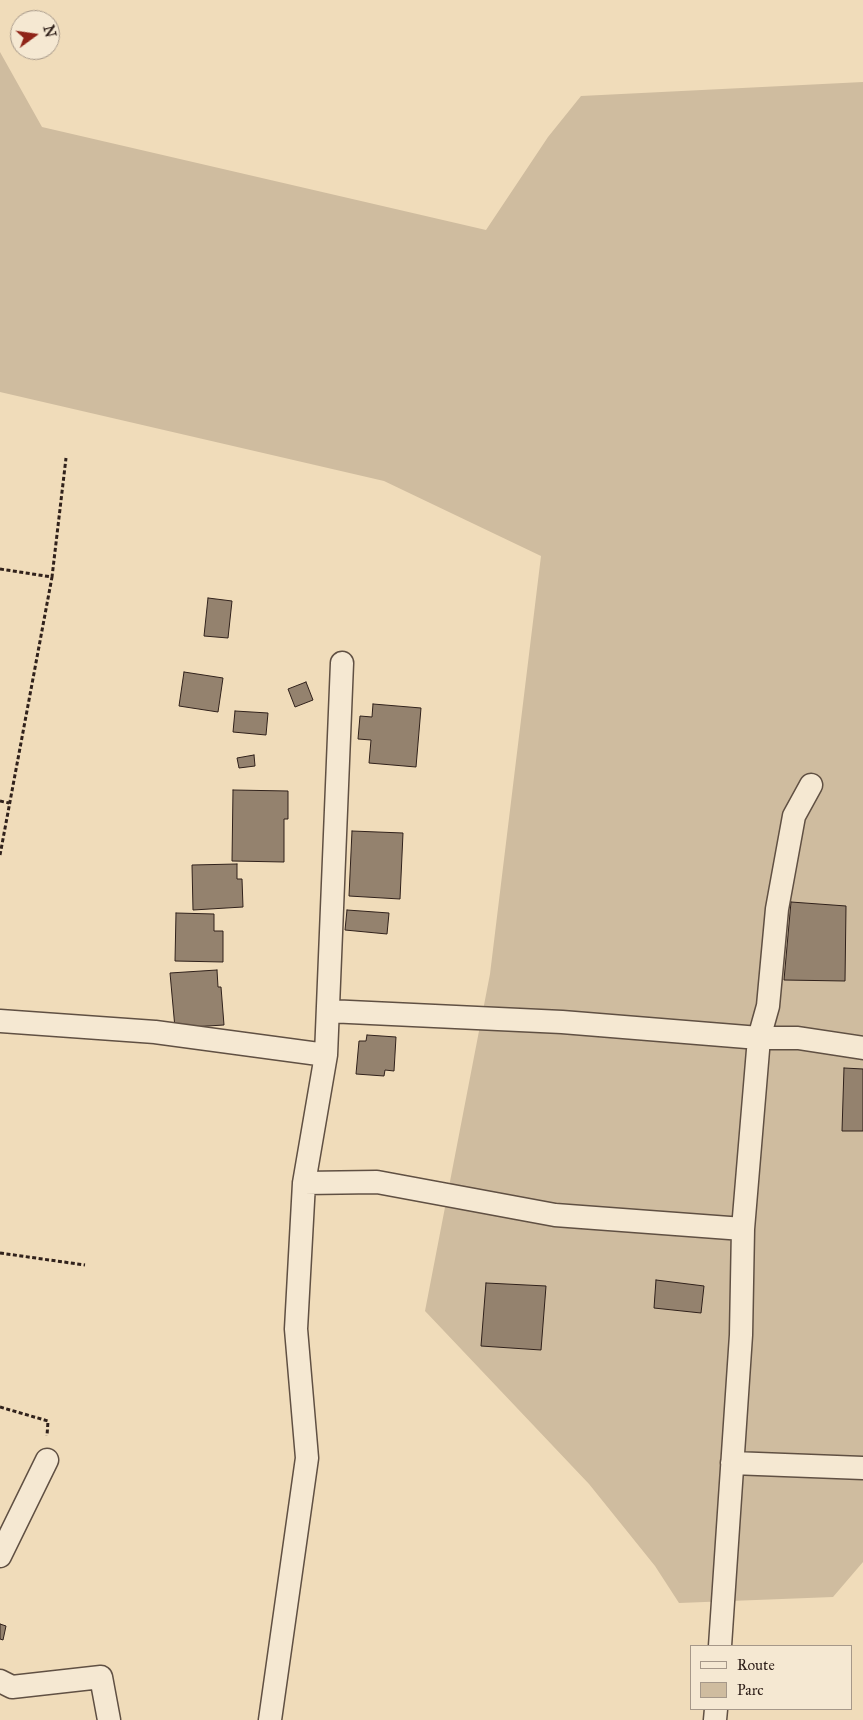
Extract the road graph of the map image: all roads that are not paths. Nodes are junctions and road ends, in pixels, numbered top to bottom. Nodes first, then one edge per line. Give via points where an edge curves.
1 (342, 663) dead end
2 (811, 785) dead end
3 (328, 1011) junction
4 (0, 1021) edge
5 (760, 1038) junction
6 (863, 1048) edge
7 (326, 1054) junction
8 (304, 1183) junction
9 (743, 1229) junction
10 (47, 1460) road end
11 (732, 1463) junction
12 (863, 1468) edge
13 (0, 1556) edge
14 (720, 1645) edge
15 (0, 1681) edge
16 (109, 1720) edge
17 (270, 1720) edge

1 - 3 street
2 - 5 street via 794,816 777,909 768,1006
3 - 5 street via 562,1022
3 - 7 street
4 - 7 street via 155,1032
5 - 6 street via 798,1038
5 - 9 street
7 - 8 street
8 - 9 street via 377,1182 555,1215
8 - 17 street via 296,1329 307,1458
9 - 11 street via 741,1334
10 - 13 street
11 - 12 street
11 - 14 street
15 - 16 street via 12,1687 101,1677

